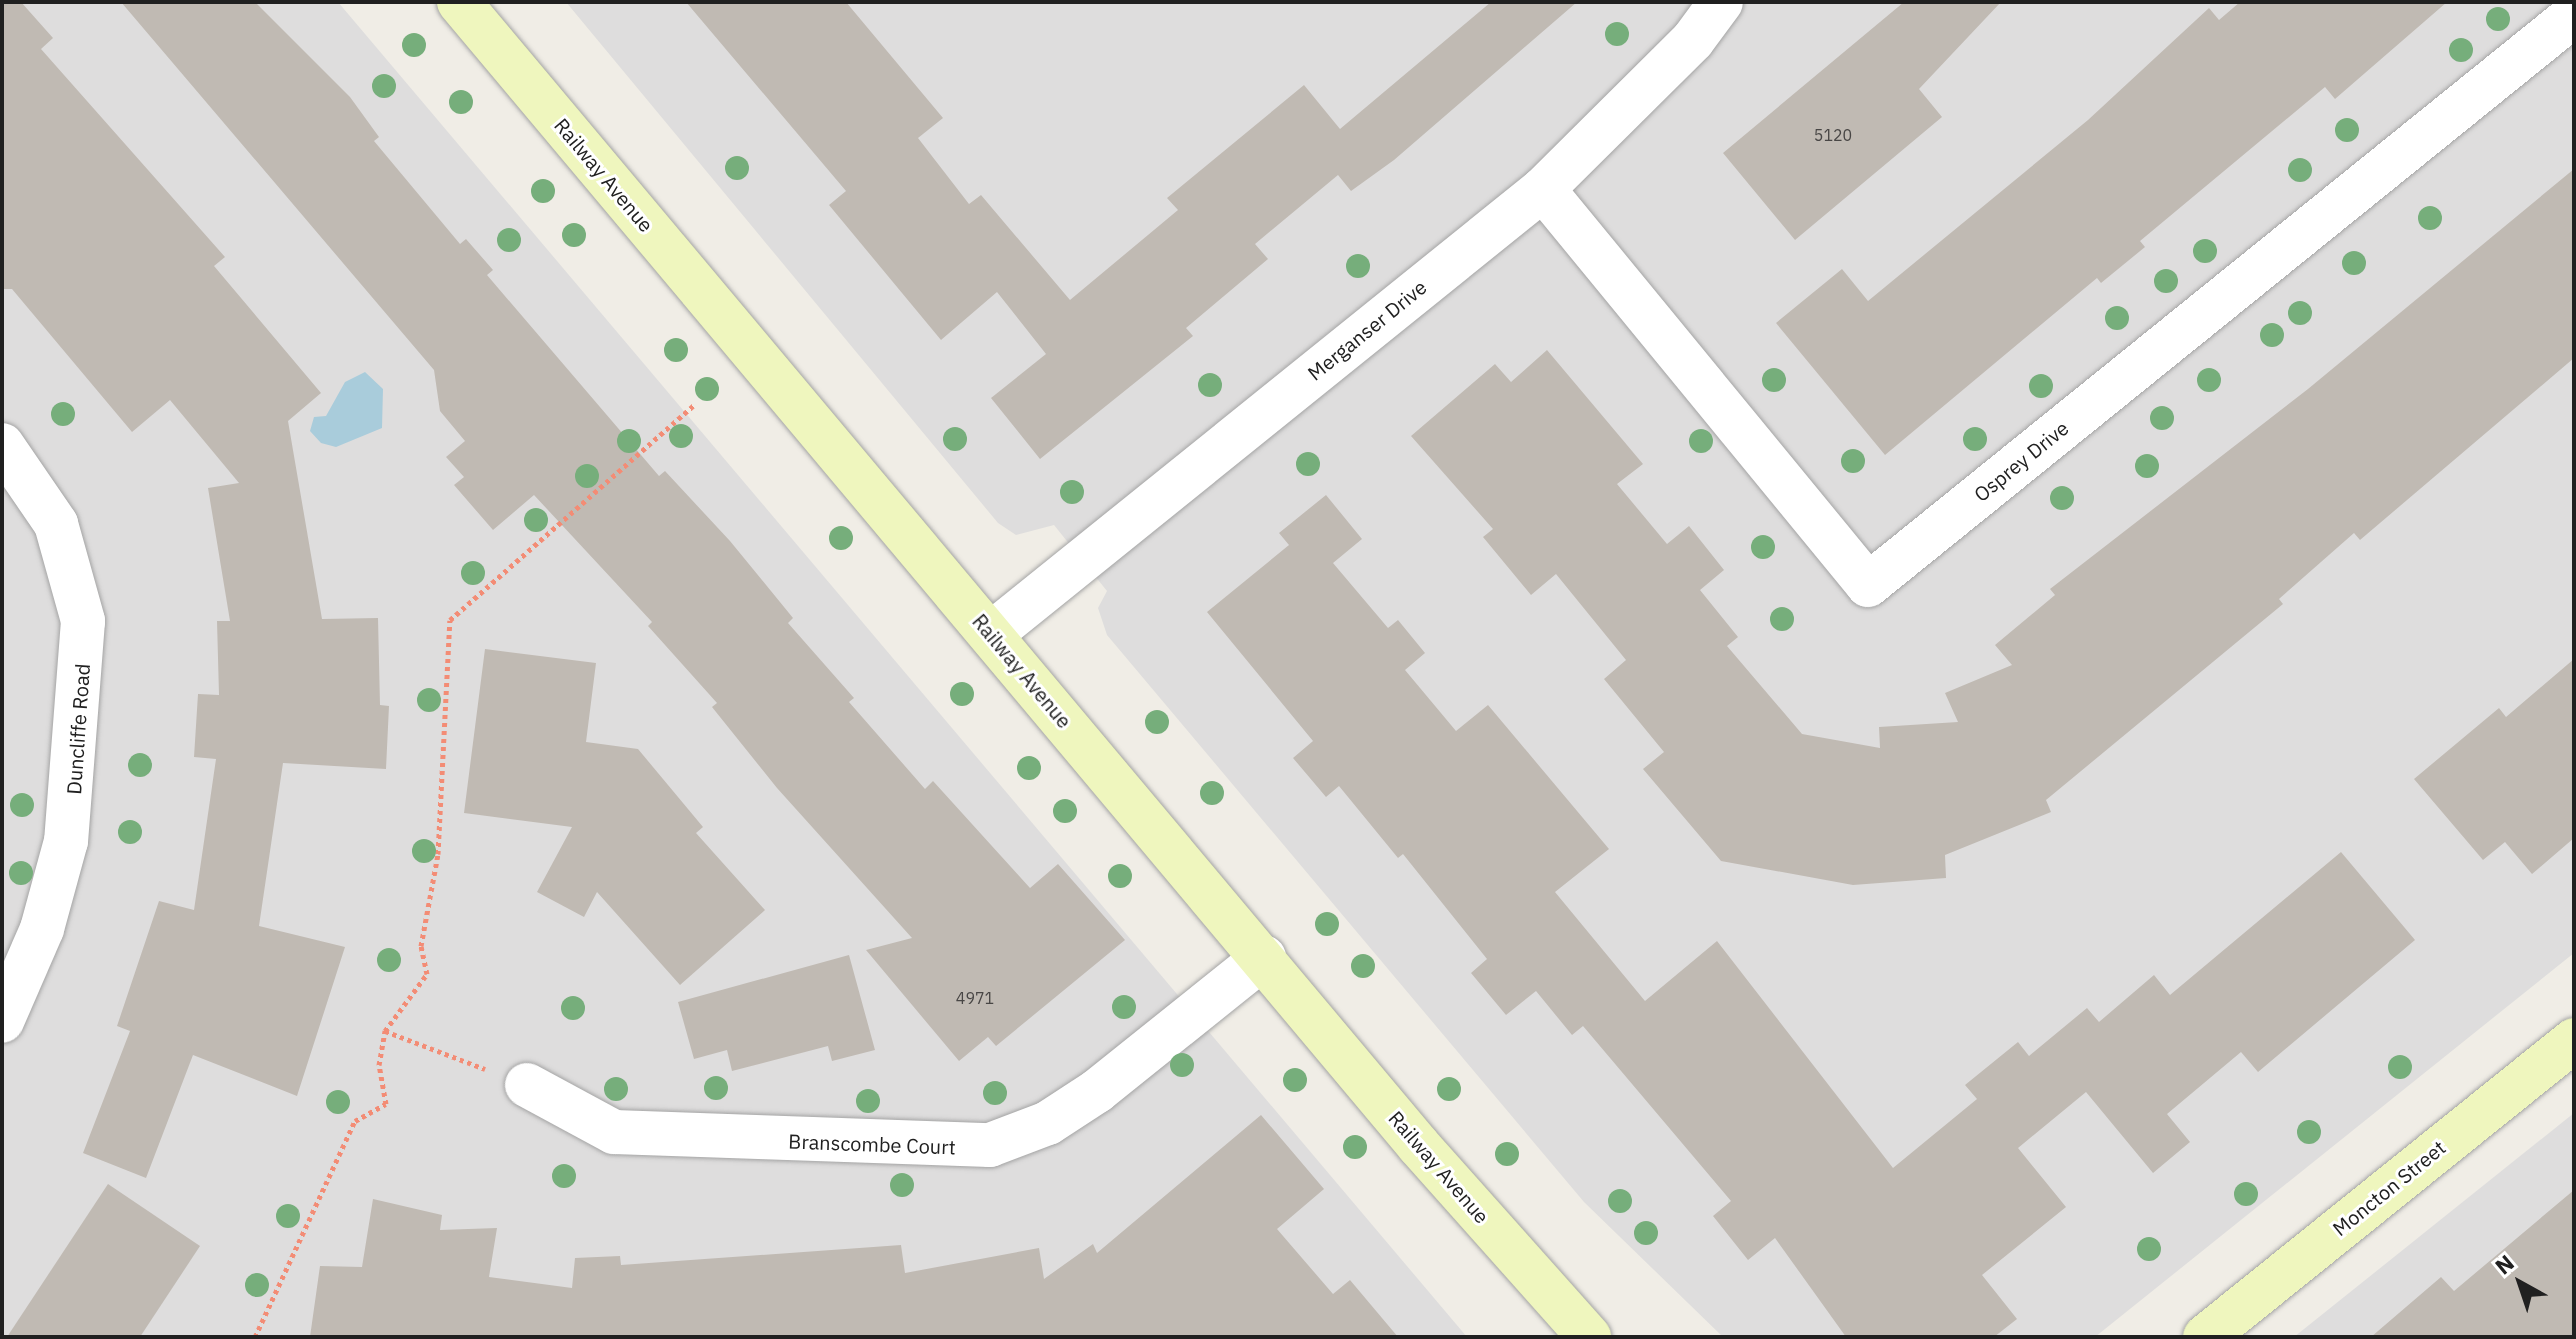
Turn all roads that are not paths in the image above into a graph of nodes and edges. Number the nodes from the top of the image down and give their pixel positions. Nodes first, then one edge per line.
1 (459, 2) edge
2 (1721, 2) edge
3 (2574, 15) edge
4 (1543, 189) junction
5 (2, 445) edge
6 (991, 634) junction
7 (1264, 957) junction
8 (2, 1021) edge
9 (2574, 1040) edge
10 (527, 1085) road end
11 (1589, 1337) edge
12 (2205, 1337) edge

1 - 6 street, Railway Avenue
2 - 4 street, Merganser Drive
3 - 4 street, Osprey Drive
4 - 6 street, Merganser Drive
5 - 8 street, Duncliffe Road
6 - 7 street, Railway Avenue
7 - 10 street, Branscombe Court
7 - 11 street, Railway Avenue
9 - 12 street, Moncton Street

